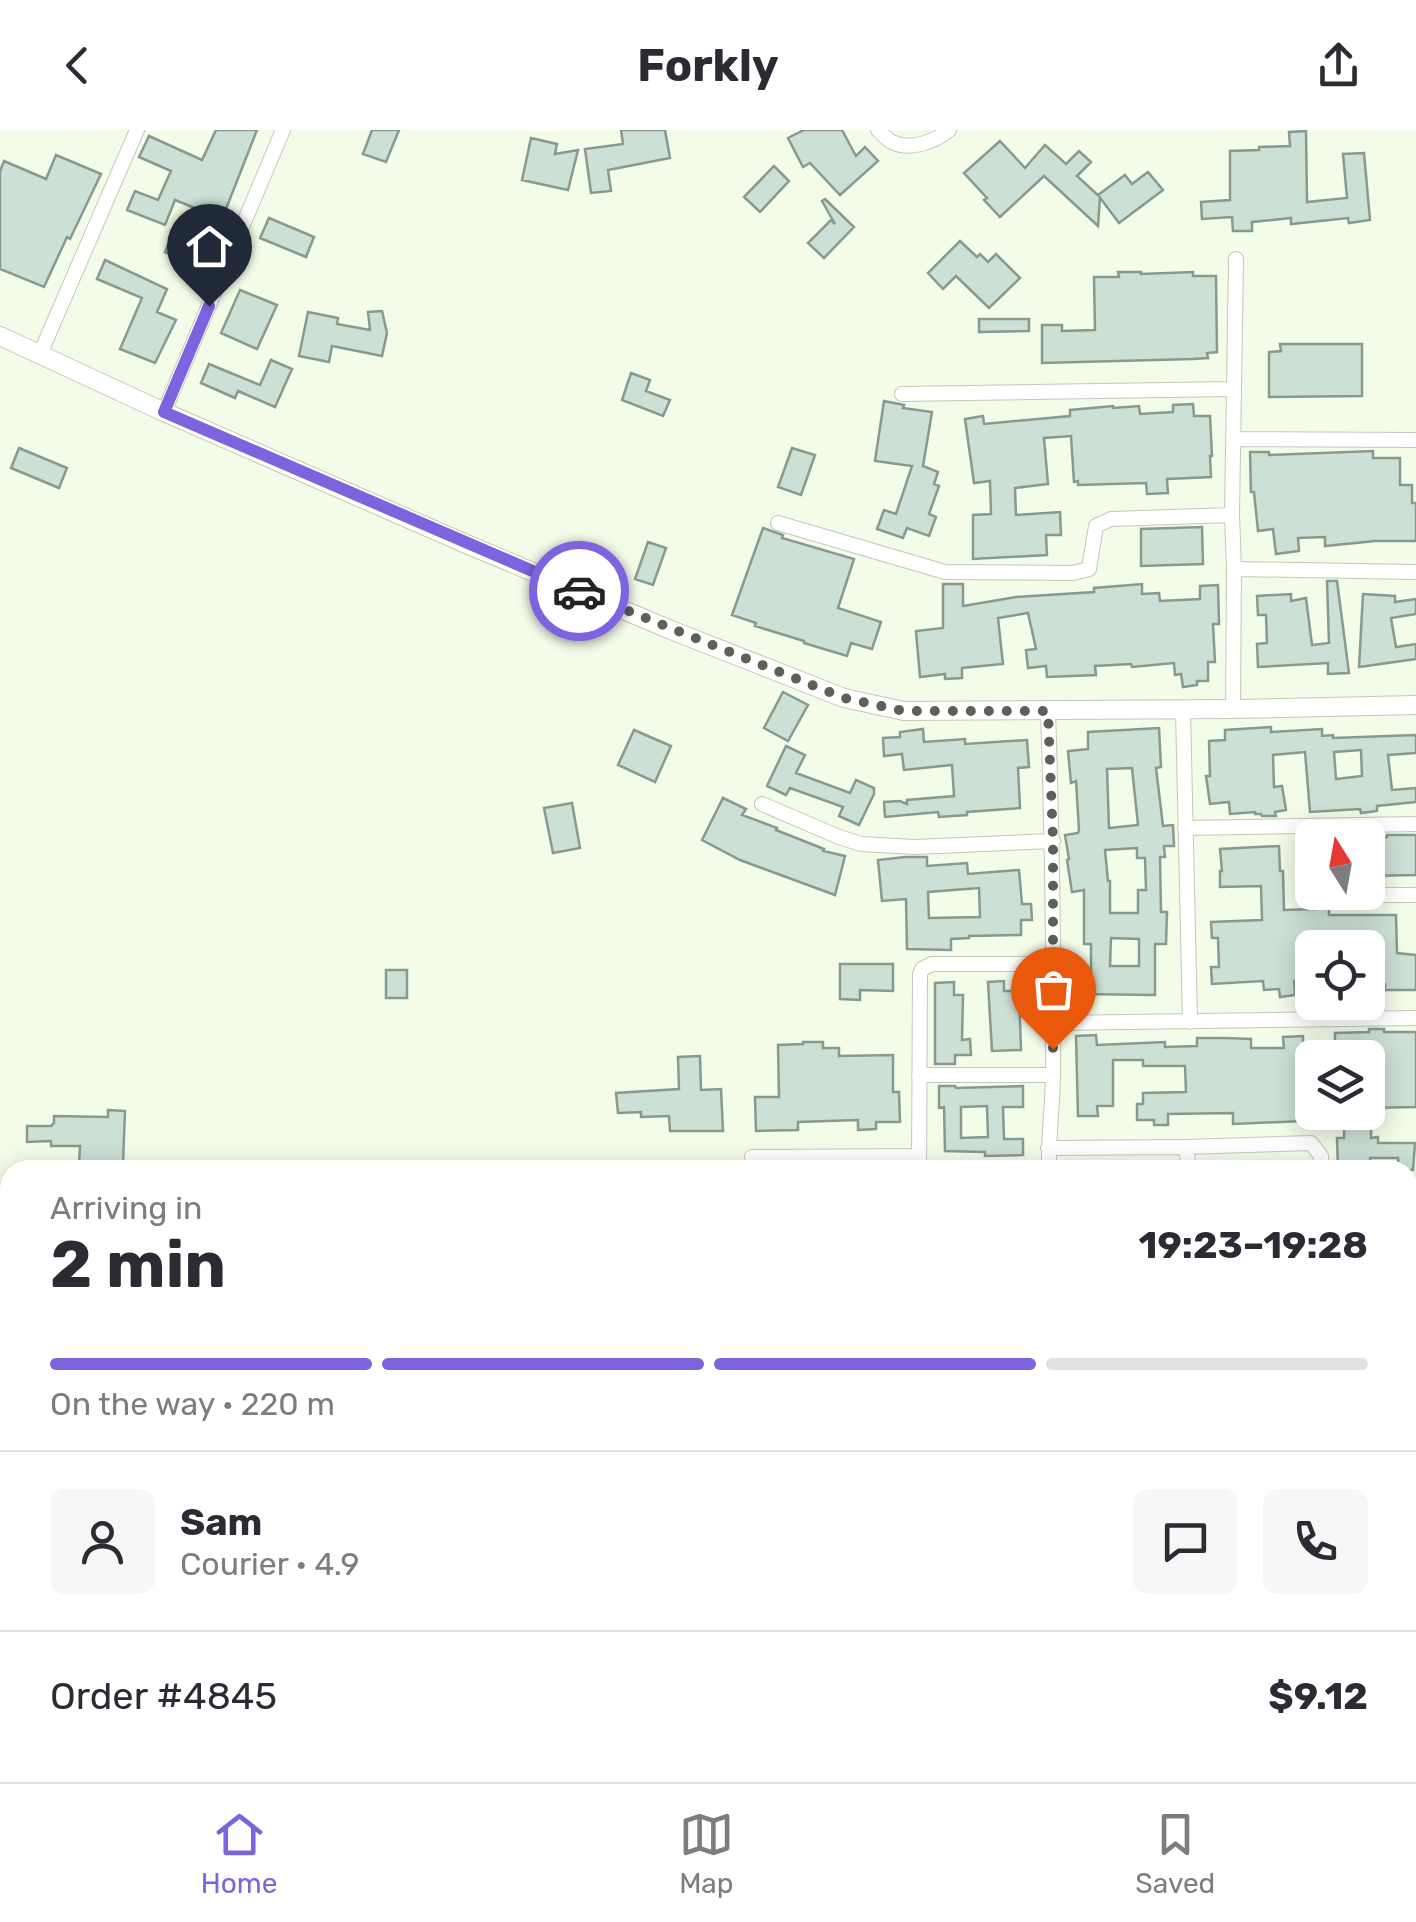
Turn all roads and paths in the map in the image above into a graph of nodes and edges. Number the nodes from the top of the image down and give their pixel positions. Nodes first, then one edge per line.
1 (136, 130) edge
2 (284, 130) edge
3 (878, 130) edge
4 (949, 130) edge
5 (1236, 259) dead end
6 (0, 336) edge
7 (40, 354) junction
8 (1233, 390) junction
9 (902, 394) dead end
10 (164, 412) junction
11 (1234, 439) junction
12 (1416, 440) edge
13 (1232, 515) junction
14 (778, 523) dead end
15 (1234, 569) junction
16 (1416, 572) edge
17 (1416, 705) edge
18 (1182, 709) junction
19 (1234, 710) junction
20 (1048, 711) junction
21 (762, 804) dead end
22 (1416, 824) edge
23 (1385, 825) edge
24 (1295, 826) edge
25 (1185, 828) junction
26 (1053, 841) junction
27 (1385, 895) edge
28 (1416, 895) edge
29 (1052, 964) junction
30 (1416, 1018) edge
31 (1190, 1022) junction
32 (1053, 1023) junction
33 (918, 1075) junction
34 (1054, 1075) junction
35 (1186, 1147) junction
36 (1048, 1148) junction
37 (752, 1157) dead end
38 (836, 1160) edge
39 (919, 1160) edge
40 (1049, 1160) edge
41 (1187, 1160) edge
42 (1321, 1160) edge

1 - 7 street
2 - 10 street
3 - 4 street
5 - 8 street
6 - 7 street
7 - 10 street
8 - 9 street
8 - 11 street
10 - 20 street
11 - 12 street
11 - 13 street
13 - 14 street
13 - 15 street
15 - 16 street
15 - 19 street
17 - 19 street
18 - 19 street
18 - 20 street
18 - 25 street
20 - 26 street
21 - 26 street
22 - 23 street
24 - 25 street
25 - 31 street
26 - 29 street
27 - 28 street
29 - 32 street
29 - 33 street
30 - 31 street
31 - 32 street
32 - 34 street
33 - 34 street
33 - 39 street
34 - 36 street
35 - 36 street
35 - 41 street
35 - 42 street
36 - 40 street
37 - 38 street

